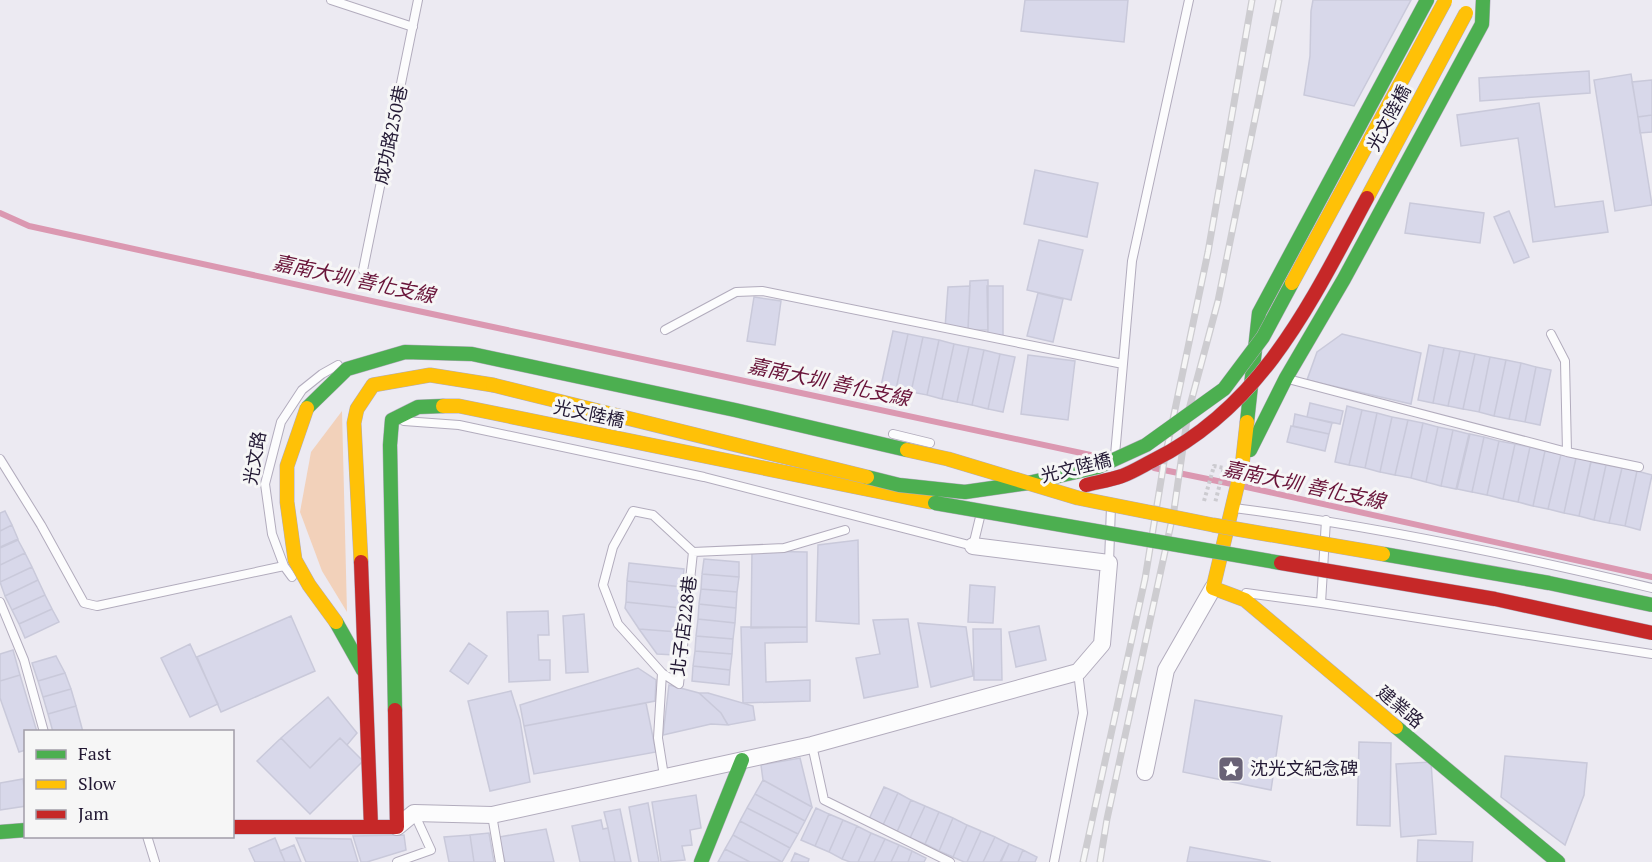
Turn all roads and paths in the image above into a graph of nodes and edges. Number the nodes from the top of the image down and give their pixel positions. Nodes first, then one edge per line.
1 (331, 0) edge
2 (418, 0) edge
3 (1189, 0) edge
4 (1427, 0) edge
5 (1483, 0) edge
6 (1446, 1) edge
7 (1468, 6) edge
8 (413, 27) junction
9 (363, 270) dead end
10 (665, 330) dead end
11 (1551, 334) dead end
12 (459, 343) dead end
13 (448, 344) dead end
14 (380, 349) dead end
15 (362, 355) dead end
16 (344, 362) junction
17 (1123, 364) junction
18 (387, 368) dead end
19 (398, 370) dead end
20 (430, 375) junction
21 (1253, 375) junction
22 (1286, 378) junction
23 (773, 409) dead end
24 (392, 420) junction
25 (878, 431) dead end
26 (936, 444) dead end
27 (1567, 452) junction
28 (0, 459) edge
29 (987, 462) dead end
30 (1242, 466) junction
31 (1639, 467) dead end
32 (1028, 499) dead end
33 (930, 502) junction
34 (1007, 502) dead end
35 (1232, 507) junction
36 (1326, 520) junction
37 (845, 530) dead end
38 (973, 546) junction
39 (693, 552) junction
40 (1109, 563) junction
41 (284, 566) junction
42 (1213, 588) junction
43 (1652, 588) edge
44 (0, 602) edge
45 (1321, 603) junction
46 (312, 605) dead end
47 (1652, 605) edge
48 (1652, 633) edge
49 (1652, 654) edge
50 (1078, 672) junction
51 (662, 673) junction
52 (366, 675) junction
53 (43, 730) edge
54 (812, 745) junction
55 (742, 760) junction
56 (1145, 772) dead end
57 (664, 776) junction
58 (414, 813) junction
59 (492, 815) junction
60 (234, 827) edge
61 (397, 827) junction
62 (371, 828) junction
63 (24, 831) edge
64 (0, 832) edge
65 (147, 838) edge
66 (155, 862) edge
67 (397, 862) edge
68 (500, 862) edge
69 (701, 862) edge
70 (950, 862) edge
71 (1053, 862) edge
72 (1558, 862) edge

1 - 8 lane
2 - 8 lane, 成功路250巷
3 - 17 lane
4 - 21 street
5 - 22 street
6 - 20 street, 光文陸橋, bridge
7 - 32 street, 光文陸橋, bridge
8 - 9 lane, 成功路250巷
10 - 17 lane
11 - 27 lane
12 - 23 lane
13 - 14 lane
15 - 16 lane, 光文路
16 - 18 lane
16 - 41 lane, 光文路
17 - 40 lane, bridge
19 - 20 lane
20 - 52 street, 光文陸橋
21 - 22 street
21 - 30 street
22 - 27 lane
22 - 30 street
24 - 33 street, 光文陸橋
24 - 38 lane
24 - 61 street
25 - 26 lane
27 - 31 lane
28 - 41 lane
29 - 38 lane
30 - 35 street
33 - 34 street, 光文陸橋, bridge
33 - 48 street, bridge
35 - 36 lane
35 - 42 street
36 - 43 lane
36 - 45 lane
37 - 39 lane, 北子店228巷
38 - 40 street
39 - 51 lane, 北子店228巷
39 - 51 lane, 北子店228巷
40 - 50 street
41 - 46 lane, 光文路
42 - 45 lane
42 - 56 street
42 - 72 street, 建業路
44 - 53 lane
45 - 49 lane
47 - 52 street, bridge
50 - 54 street
50 - 71 lane
51 - 57 lane, 北子店228巷
52 - 62 street
54 - 55 street
54 - 70 lane
55 - 57 street
55 - 69 street
57 - 59 street
58 - 59 street
58 - 61 street
58 - 67 lane
59 - 68 lane
60 - 62 street
61 - 62 street
63 - 64 street
65 - 66 lane

